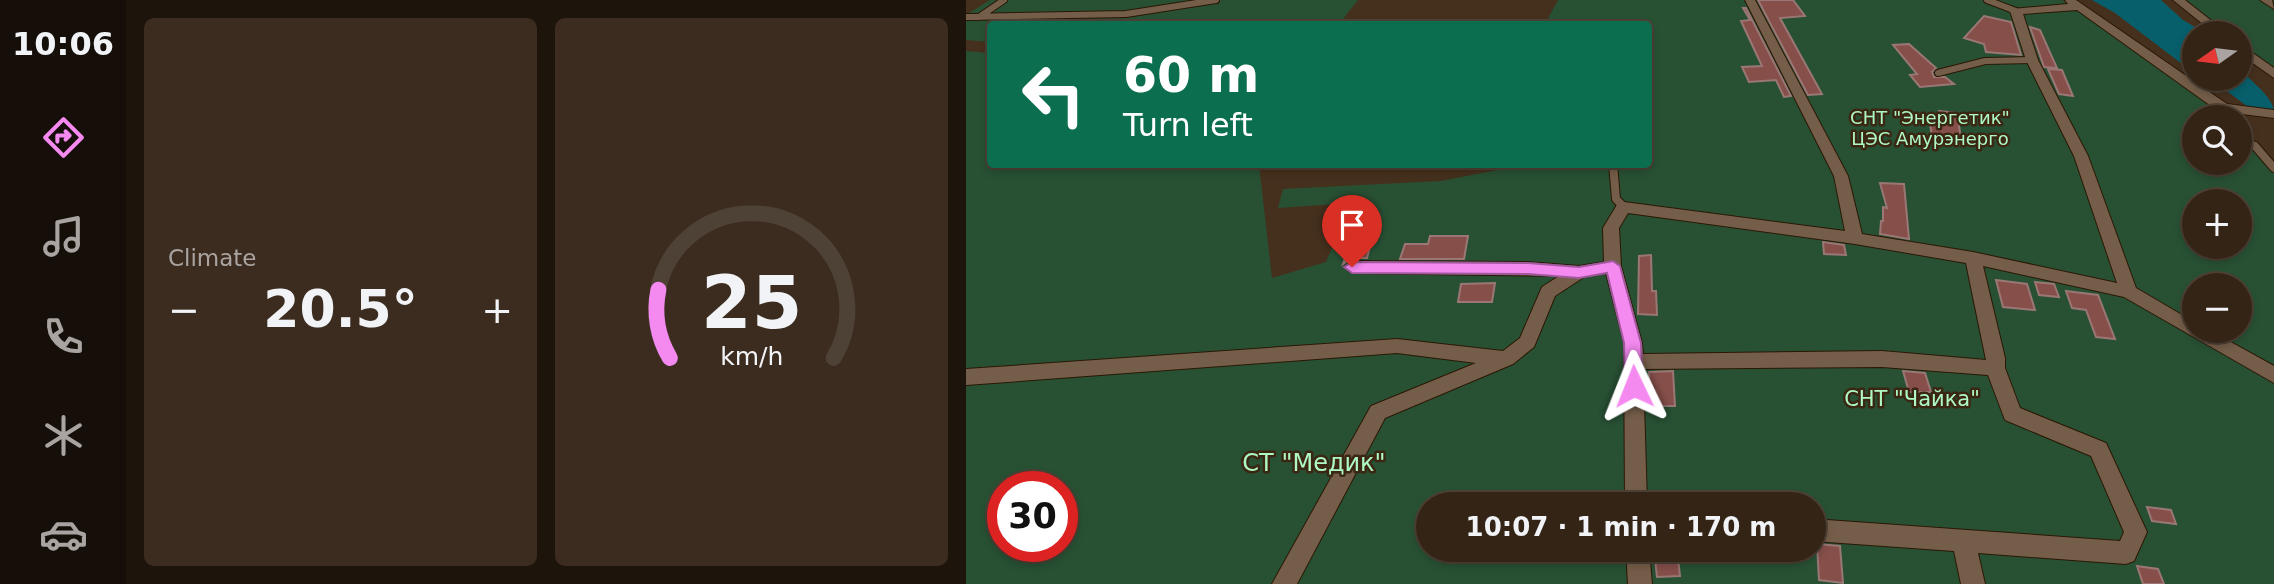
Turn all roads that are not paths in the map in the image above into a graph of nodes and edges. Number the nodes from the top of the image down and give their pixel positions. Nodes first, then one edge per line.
1 (1004, 0) edge
2 (1164, 0) edge
3 (1216, 0) edge
4 (1750, 0) edge
5 (1987, 0) edge
6 (2178, 0) edge
7 (2265, 0) edge
8 (2073, 4) edge
9 (2274, 6) edge
10 (1154, 8) junction
11 (2016, 11) junction
12 (966, 17) edge
13 (979, 17) junction
14 (2205, 21) edge
15 (2252, 57) edge
16 (2032, 60) junction
17 (1938, 73) dead end
18 (2274, 74) edge
19 (2216, 105) edge
20 (2252, 114) edge
21 (2274, 114) edge
22 (2252, 142) edge
23 (2274, 167) edge
24 (1613, 168) edge
25 (1624, 207) junction
26 (1855, 237) junction
27 (1973, 258) junction
28 (1613, 266) junction
29 (1352, 267) dead end
30 (1579, 272) junction
31 (2129, 292) junction
32 (2182, 323) edge
33 (2218, 343) edge
34 (1506, 359) junction
35 (1633, 362) junction
36 (1995, 368) junction
37 (2274, 375) edge
38 (966, 377) edge
39 (1636, 492) edge
40 (1826, 531) edge
41 (1964, 542) junction
42 (1639, 562) edge
43 (1284, 584) edge
44 (1640, 584) edge
45 (1973, 584) edge

1 - 13 lane
2 - 10 lane
3 - 10 lane
4 - 26 street
5 - 11 lane
6 - 14 street
7 - 9 street
8 - 11 street
8 - 19 street
10 - 13 lane
11 - 16 street
12 - 13 lane
15 - 18 street
16 - 17 lane
16 - 31 street
20 - 21 street
22 - 23 lane
24 - 25 lane
25 - 26 street
25 - 28 street
26 - 27 street
27 - 31 street
27 - 36 street
28 - 30 street
28 - 35 street
29 - 30 street
30 - 34 street
31 - 32 street
33 - 37 street
34 - 38 street
34 - 43 street
35 - 36 street
35 - 39 street
36 - 41 street
40 - 41 street
41 - 45 street
42 - 44 street

